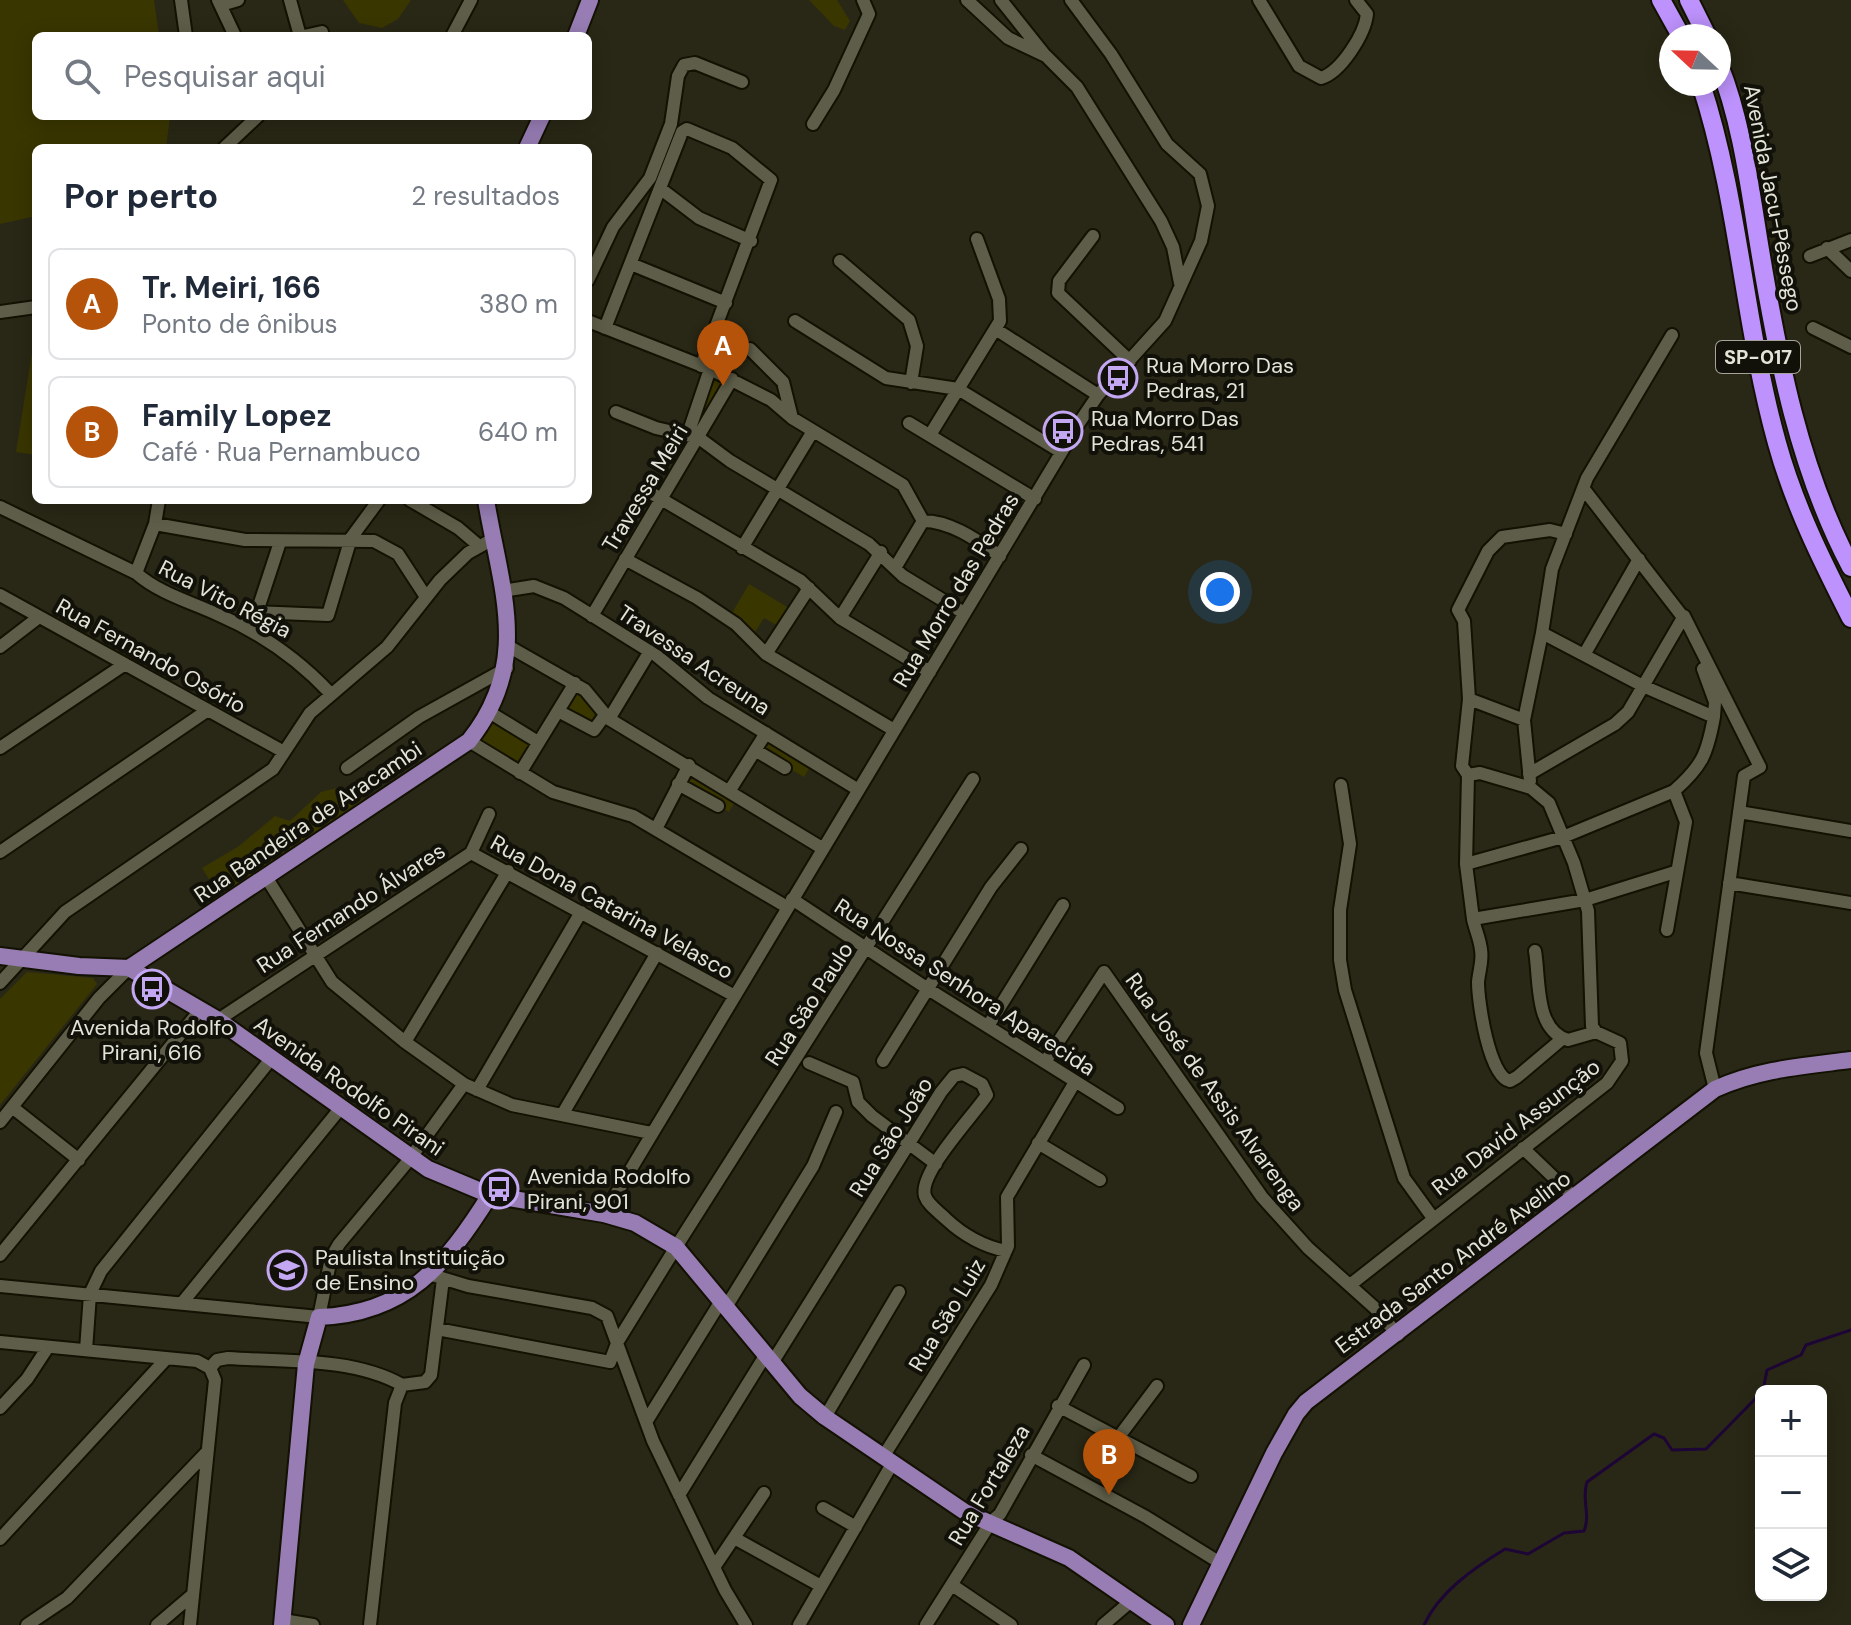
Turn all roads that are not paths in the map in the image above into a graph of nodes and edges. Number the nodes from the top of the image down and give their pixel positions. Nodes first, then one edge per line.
1 (181, 0) edge
2 (238, 0) edge
3 (290, 0) edge
4 (471, 0) edge
5 (590, 0) edge
6 (863, 0) edge
7 (967, 0) edge
8 (1001, 0) edge
9 (1071, 0) edge
10 (1259, 0) edge
11 (1356, 0) edge
12 (1661, 0) edge
13 (1689, 0) edge
14 (220, 3) edge
15 (1674, 24) edge
16 (1701, 24) edge
17 (185, 32) edge
18 (233, 32) edge
19 (301, 32) edge
20 (454, 32) edge
21 (578, 32) edge
22 (1046, 56) junction
23 (742, 82) dead end
24 (1704, 96) edge
25 (1727, 96) edge
26 (254, 120) edge
27 (540, 120) edge
28 (813, 124) dead end
29 (228, 144) edge
30 (529, 144) edge
31 (650, 178) junction
32 (662, 186) junction
33 (1093, 236) dead end
34 (977, 239) dead end
35 (1851, 240) edge
36 (751, 241) junction
37 (1827, 248) junction
38 (1810, 256) dead end
39 (840, 261) dead end
40 (631, 264) junction
41 (1851, 271) edge
42 (592, 272) edge
43 (1180, 286) junction
44 (726, 303) junction
45 (32, 307) edge
46 (0, 312) edge
47 (795, 321) dead end
48 (592, 323) edge
49 (605, 328) junction
50 (1813, 328) dead end
51 (997, 330) junction
52 (1672, 335) dead end
53 (1851, 347) edge
54 (750, 349) dead end
55 (1130, 361) junction
56 (706, 368) junction
57 (732, 379) junction
58 (911, 383) junction
59 (958, 389) junction
60 (1098, 395) junction
61 (616, 412) dead end
62 (792, 418) junction
63 (909, 423) dead end
64 (813, 431) junction
65 (930, 435) junction
66 (694, 436) junction
67 (1061, 452) junction
68 (1583, 488) junction
69 (644, 489) dead end
70 (778, 489) junction
71 (1035, 499) junction
72 (661, 500) junction
73 (158, 504) edge
74 (376, 504) edge
75 (417, 504) edge
76 (486, 504) edge
77 (0, 507) edge
78 (923, 521) junction
79 (155, 524) junction
80 (1566, 534) junction
81 (351, 538) junction
82 (280, 542) junction
83 (485, 542) junction
84 (742, 548) junction
85 (881, 552) junction
86 (1000, 556) junction
87 (625, 559) junction
88 (1639, 559) junction
89 (1851, 567) edge
90 (895, 568) junction
91 (136, 573) junction
92 (809, 588) junction
93 (503, 591) junction
94 (0, 595) edge
95 (426, 597) junction
96 (257, 612) junction
97 (964, 613) junction
98 (592, 616) junction
99 (1684, 616) junction
100 (39, 617) junction
101 (840, 618) junction
102 (1851, 618) edge
103 (245, 627) junction
104 (1542, 633) junction
105 (508, 646) junction
106 (0, 647) edge
107 (650, 651) junction
108 (766, 654) junction
109 (1584, 655) junction
110 (125, 664) junction
111 (507, 668) junction
112 (930, 672) junction
113 (575, 683) junction
114 (1643, 686) junction
115 (330, 693) junction
116 (1469, 699) junction
117 (208, 710) junction
118 (558, 711) junction
119 (489, 712) junction
120 (607, 717) junction
121 (1714, 717) junction
122 (1524, 720) junction
123 (894, 730) junction
124 (766, 733) junction
125 (469, 741) junction
126 (538, 742) junction
127 (0, 748) edge
128 (755, 750) junction
129 (284, 752) junction
130 (689, 765) junction
131 (347, 768) dead end
132 (785, 768) dead end
133 (520, 773) junction
134 (1529, 774) junction
135 (1468, 775) junction
136 (973, 779) dead end
137 (678, 784) junction
138 (1341, 785) dead end
139 (1531, 788) junction
140 (857, 789) junction
141 (730, 790) junction
142 (1674, 791) junction
143 (718, 806) dead end
144 (1739, 812) junction
145 (489, 814) dead end
146 (656, 829) junction
147 (1851, 831) edge
148 (1563, 837) junction
149 (822, 848) junction
150 (1021, 849) dead end
151 (0, 852) edge
152 (471, 853) junction
153 (1466, 864) junction
154 (508, 871) junction
155 (1675, 872) junction
156 (266, 877) junction
157 (1729, 883) junction
158 (1585, 900) junction
159 (790, 903) junction
160 (1851, 903) edge
161 (1063, 905) dead end
162 (581, 912) junction
163 (1473, 919) junction
164 (1667, 930) dead end
165 (868, 949) junction
166 (1535, 951) dead end
167 (657, 953) junction
168 (0, 956) edge
169 (314, 956) junction
170 (21, 959) junction
171 (129, 968) junction
172 (0, 983) edge
173 (928, 989) junction
174 (733, 995) junction
175 (201, 1009) junction
176 (218, 1020) junction
177 (988, 1026) junction
178 (1596, 1032) junction
179 (1562, 1039) junction
180 (405, 1042) junction
181 (271, 1059) junction
182 (1851, 1060) edge
183 (883, 1061) dead end
184 (1045, 1062) junction
185 (809, 1063) dead end
186 (1075, 1082) junction
187 (470, 1087) junction
188 (1715, 1089) junction
189 (12, 1107) junction
190 (1118, 1108) dead end
191 (339, 1110) junction
192 (836, 1112) dead end
193 (562, 1115) junction
194 (0, 1122) edge
195 (651, 1133) junction
196 (1038, 1143) junction
197 (908, 1144) junction
198 (1523, 1148) junction
199 (79, 1160) junction
200 (409, 1160) junction
201 (936, 1164) junction
202 (1100, 1180) dead end
203 (490, 1195) junction
204 (1575, 1198) junction
205 (604, 1214) junction
206 (1433, 1218) junction
207 (676, 1247) junction
208 (1006, 1251) junction
209 (0, 1255) edge
210 (437, 1277) junction
211 (1350, 1285) junction
212 (0, 1286) edge
213 (899, 1292) dead end
214 (90, 1294) junction
215 (182, 1303) junction
216 (724, 1304) junction
217 (319, 1317) junction
218 (437, 1329) junction
219 (1398, 1335) junction
220 (618, 1341) junction
221 (0, 1342) edge
222 (48, 1347) junction
223 (86, 1350) junction
224 (166, 1359) junction
225 (768, 1360) junction
226 (306, 1364) junction
227 (1084, 1365) dead end
228 (210, 1368) junction
229 (402, 1385) junction
230 (1157, 1386) dead end
231 (1058, 1406) junction
232 (0, 1408) edge
233 (825, 1417) junction
234 (646, 1422) junction
235 (1118, 1438) junction
236 (207, 1452) junction
237 (1031, 1455) junction
238 (888, 1460) junction
239 (1191, 1476) dead end
240 (764, 1493) dead end
241 (679, 1495) junction
242 (823, 1508) dead end
243 (991, 1522) junction
244 (856, 1527) junction
245 (0, 1539) edge
246 (736, 1539) junction
247 (1222, 1564) junction
248 (715, 1566) junction
249 (952, 1585) junction
250 (821, 1586) junction
251 (191, 1596) junction
252 (1130, 1602) junction
253 (282, 1623) edge
254 (27, 1625) edge
255 (157, 1625) edge
256 (190, 1625) edge
257 (313, 1625) edge
258 (370, 1625) edge
259 (746, 1625) edge
260 (799, 1625) edge
261 (926, 1625) edge
262 (1009, 1625) edge
263 (1103, 1625) edge
264 (1166, 1625) edge
265 (1191, 1625) edge

1 - 17 street
2 - 14 street
3 - 19 street
4 - 20 street
5 - 21 main road
6 - 28 street
7 - 22 street
8 - 22 street
9 - 43 street, Rua Morro das Pedras
10 - 11 street
12 - 15 highway
13 - 16 highway
14 - 18 street
22 - 43 street
23 - 31 street
24 - 102 highway, Avenida Jacu-Pêssego / SP-017
25 - 89 highway, Avenida Jacu-Pêssego / SP-017
26 - 29 street
27 - 30 main road
31 - 32 street
31 - 42 street
32 - 36 street
32 - 36 street
32 - 40 street
33 - 55 street
34 - 51 street
35 - 37 street
36 - 44 street
37 - 38 street
37 - 41 street
39 - 58 street
40 - 44 street
40 - 49 street
43 - 55 street, Rua Morro das Pedras
44 - 56 street
45 - 46 street
47 - 58 street
48 - 49 street
49 - 56 street
50 - 53 street
51 - 59 street
51 - 60 street
52 - 68 street
54 - 62 street
55 - 60 street, Rua Morro das Pedras
56 - 57 street
56 - 66 street
57 - 62 street
57 - 66 street, Travessa Meiri
58 - 59 street
59 - 65 street
59 - 67 street
60 - 67 street, Rua Morro das Pedras
61 - 66 street
62 - 64 street
63 - 65 street
64 - 70 street
64 - 78 street
65 - 71 street
66 - 70 street
66 - 72 street, Travessa Meiri
67 - 71 street, Rua Morro das Pedras
68 - 80 street
68 - 88 street
69 - 72 street
70 - 84 street
70 - 85 street
71 - 86 street, Rua Morro das Pedras
72 - 84 street
72 - 87 street, Travessa Meiri
73 - 79 street
74 - 81 street
75 - 83 street
76 - 83 main road, Rua Bandeira de Aracambi
77 - 91 street, Rua Vito Régia
78 - 86 street
78 - 90 street
79 - 82 street
79 - 91 street
80 - 104 street
80 - 116 street
81 - 82 street
81 - 95 street
81 - 96 street
82 - 96 street
83 - 93 main road, Rua Bandeira de Aracambi
83 - 95 street
84 - 92 street
85 - 90 street
85 - 101 street
86 - 97 street, Rua Morro das Pedras
87 - 98 street, Travessa Meiri
87 - 108 street
88 - 99 street
88 - 109 street
90 - 97 street
91 - 103 street, Rua Vito Régia
92 - 101 street
92 - 108 street
93 - 98 street, Travessa Acreuna
93 - 105 main road, Rua Bandeira de Aracambi
94 - 100 street, Rua Fernando Osório
95 - 115 street
96 - 103 street
97 - 112 street, Rua Morro das Pedras
98 - 107 street, Travessa Acreuna
99 - 114 street
99 - 121 street
99 - 144 street
100 - 106 street
100 - 110 street, Rua Fernando Osório
101 - 112 street
103 - 115 street, Rua Vito Régia
104 - 109 street
104 - 122 street
105 - 111 main road, Rua Bandeira de Aracambi
105 - 113 street
107 - 120 street
107 - 124 street, Travessa Acreuna
108 - 123 street
109 - 114 street
110 - 117 street, Rua Fernando Osório
110 - 127 street
111 - 119 main road, Rua Bandeira de Aracambi
111 - 131 street
112 - 123 street, Rua Morro das Pedras
113 - 118 street
113 - 120 street
114 - 121 street
114 - 134 street
115 - 129 street
116 - 122 street
116 - 135 street
117 - 129 street, Rua Fernando Osório
117 - 151 street
118 - 120 street
118 - 126 street
119 - 125 main road, Rua Bandeira de Aracambi
119 - 126 street
120 - 130 street
121 - 142 street
122 - 134 street
123 - 140 street, Rua Morro das Pedras
124 - 128 street
124 - 140 street, Travessa Acreuna
125 - 133 street, Rua Nossa Senhora Aparecida
125 - 156 main road, Rua Bandeira de Aracambi
126 - 133 street
128 - 132 street
128 - 141 street
129 - 170 street
130 - 137 street
130 - 141 street
133 - 146 street, Rua Nossa Senhora Aparecida
134 - 139 street
135 - 139 street
135 - 153 street
136 - 165 street, Rua São Paulo
137 - 143 street
137 - 146 street
138 - 206 street
139 - 148 street, Rua David Assunção
140 - 149 street, Rua Morro das Pedras
141 - 149 street
142 - 148 street
142 - 155 street
144 - 147 street
144 - 157 street
145 - 152 street, Rua Fernando Álvares
146 - 159 street, Rua Nossa Senhora Aparecida
148 - 153 street
148 - 158 street, Rua David Assunção
149 - 159 street, Rua Morro das Pedras
150 - 173 street
152 - 154 street, Rua Dona Catarina Velasco
152 - 169 street, Rua Fernando Álvares
153 - 163 street
154 - 162 street, Rua Dona Catarina Velasco
154 - 180 street
155 - 158 street
155 - 164 street
156 - 169 street
156 - 171 main road, Rua Bandeira de Aracambi
157 - 160 street
157 - 188 street
158 - 163 street
158 - 178 street, Rua David Assunção
159 - 165 street, Rua Nossa Senhora Aparecida
159 - 174 street, Rua Morro das Pedras
161 - 177 street
162 - 167 street, Rua Dona Catarina Velasco
162 - 187 street
163 - 179 street
165 - 173 street, Rua Nossa Senhora Aparecida
165 - 207 street, Rua São Paulo
166 - 179 street
167 - 174 street, Rua Dona Catarina Velasco
167 - 193 street
168 - 170 main road, Avenida Rodolfo Pirani
169 - 176 street, Rua Fernando Álvares
169 - 180 street
170 - 171 main road, Avenida Rodolfo Pirani
170 - 172 street
171 - 175 main road, Avenida Rodolfo Pirani
171 - 189 street, Rua Bandeira de Aracambi
173 - 177 street, Rua Nossa Senhora Aparecida
173 - 183 street
174 - 195 street, Rua Morro das Pedras
175 - 176 main road, Avenida Rodolfo Pirani
175 - 199 street
176 - 181 main road, Avenida Rodolfo Pirani
177 - 184 street, Rua Nossa Senhora Aparecida
178 - 179 street
178 - 198 street, Rua David Assunção
180 - 187 street
181 - 191 main road, Avenida Rodolfo Pirani
181 - 214 street
182 - 188 main road, Estrada Santo André Avelino
184 - 186 street, Rua Nossa Senhora Aparecida
184 - 211 street, Rua José de Assis Alvarenga
185 - 197 street
186 - 190 street, Rua Nossa Senhora Aparecida
186 - 196 street, Rua São Luiz
187 - 193 street
187 - 200 street
188 - 204 main road, Estrada Santo André Avelino
189 - 194 street, Rua Bandeira de Aracambi
189 - 199 street
191 - 200 main road, Avenida Rodolfo Pirani
191 - 215 street
192 - 216 street
193 - 195 street
195 - 205 street, Rua Morro das Pedras
196 - 202 street
196 - 208 street, Rua São Luiz
197 - 201 street
197 - 201 street, Rua São João
197 - 225 street, Rua São João
198 - 204 street
198 - 206 street, Rua David Assunção
199 - 209 street
200 - 203 main road, Avenida Rodolfo Pirani
200 - 217 street
201 - 208 street, Rua São João
203 - 205 main road, Avenida Rodolfo Pirani
203 - 210 main road
204 - 219 main road, Estrada Santo André Avelino
205 - 207 main road, Avenida Rodolfo Pirani
206 - 211 street, Rua David Assunção
207 - 216 main road, Avenida Rodolfo Pirani
207 - 220 street, Rua São Paulo
208 - 238 street, Rua São Luiz
210 - 217 main road
210 - 218 street
210 - 220 street
211 - 219 street, Rua José de Assis Alvarenga
212 - 214 street
213 - 233 street
214 - 215 street
214 - 223 street
215 - 217 street
216 - 225 main road, Avenida Rodolfo Pirani
216 - 234 street
217 - 226 main road
218 - 220 street, Rua São Paulo
218 - 229 street
219 - 247 main road, Estrada Santo André Avelino
220 - 234 street
221 - 222 street
222 - 223 street
222 - 232 street
223 - 224 street
224 - 228 street
224 - 245 street
225 - 233 main road, Avenida Rodolfo Pirani
225 - 241 street, Rua São João
226 - 228 street
226 - 229 street
226 - 253 main road
227 - 231 street, Rua Fortaleza
228 - 236 street
229 - 258 street
230 - 235 street
231 - 235 street
231 - 237 street, Rua Fortaleza
233 - 238 main road, Avenida Rodolfo Pirani
234 - 241 street
235 - 239 street
236 - 251 street
236 - 254 street
237 - 243 street, Rua Fortaleza
237 - 247 street
238 - 243 main road, Avenida Rodolfo Pirani
238 - 244 street, Rua São Luiz
240 - 246 street
241 - 248 street
242 - 244 street
243 - 249 street, Rua Fortaleza
243 - 252 main road, Avenida Rodolfo Pirani
244 - 250 street, Rua São Luiz
246 - 248 street
246 - 250 street
247 - 265 main road, Estrada Santo André Avelino
248 - 259 street
249 - 261 street, Rua Fortaleza
249 - 262 street
250 - 260 street, Rua São Luiz
251 - 255 street
251 - 256 street
252 - 263 street
252 - 264 main road, Avenida Rodolfo Pirani
253 - 257 street

